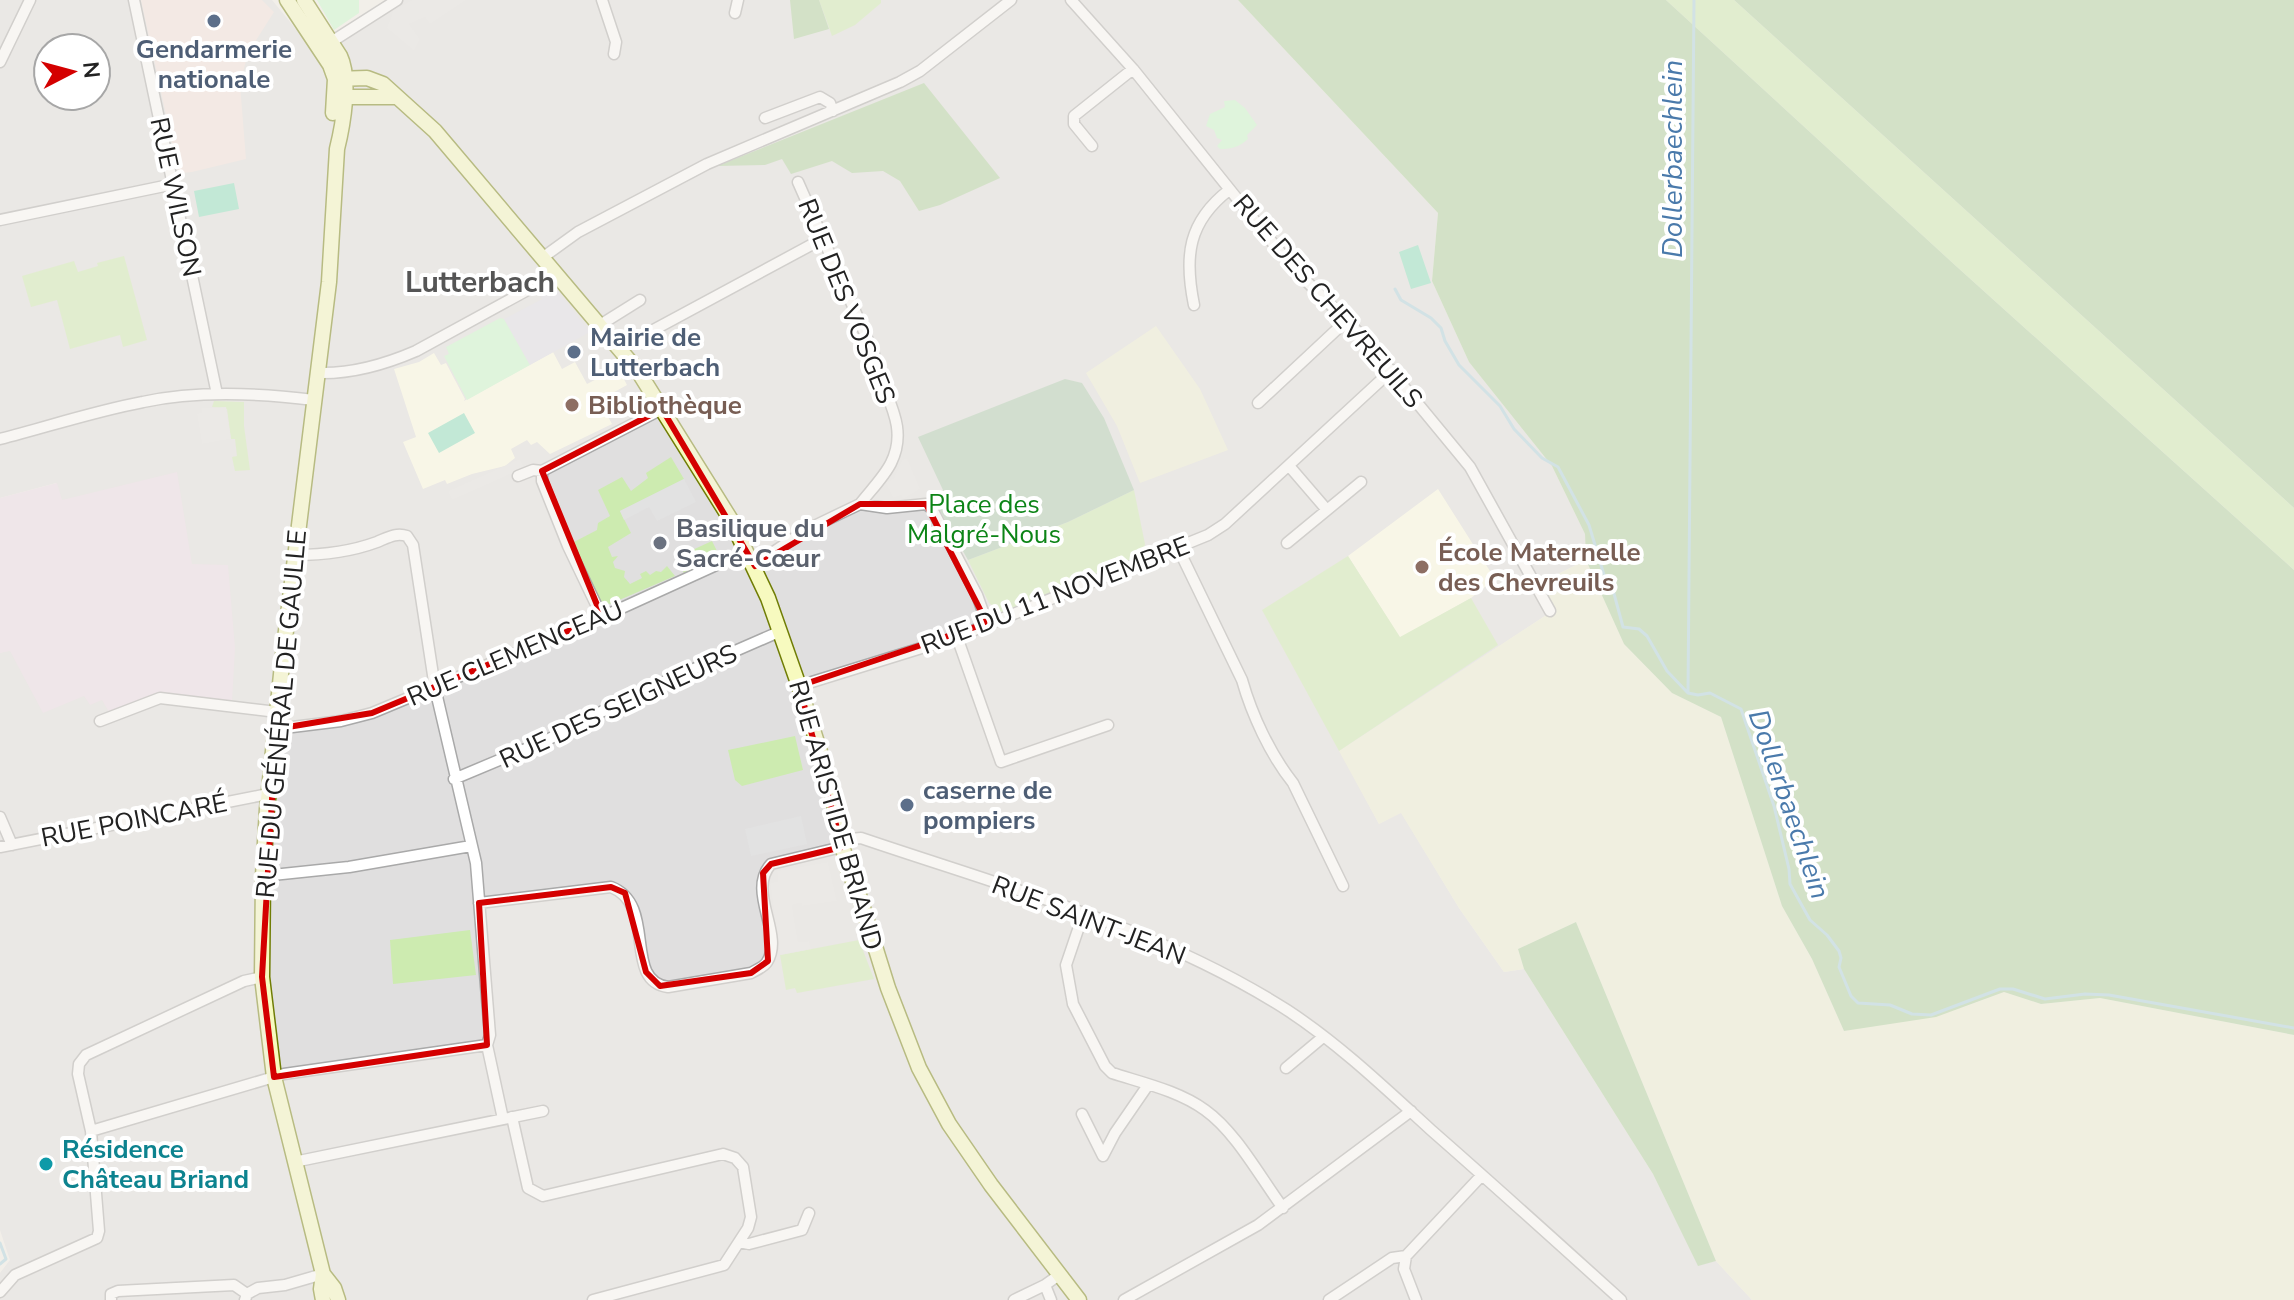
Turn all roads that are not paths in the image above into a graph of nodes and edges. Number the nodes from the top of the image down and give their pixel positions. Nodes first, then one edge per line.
1 (30, 0) edge
2 (134, 0) edge
3 (287, 0) edge
4 (304, 0) edge
5 (397, 0) edge
6 (602, 0) edge
7 (738, 0) edge
8 (1011, 0) edge
9 (1071, 0) edge
10 (1080, 4) edge
11 (735, 13) dead end
12 (326, 46) junction
13 (614, 54) dead end
14 (0, 62) edge
15 (1133, 69) junction
16 (340, 78) junction
17 (395, 97) junction
18 (339, 98) junction
19 (833, 111) junction
20 (765, 118) dead end
21 (1092, 146) dead end
22 (798, 182) dead end
23 (174, 184) junction
24 (1229, 190) junction
25 (0, 220) edge
26 (824, 238) junction
27 (542, 258) junction
28 (555, 275) junction
29 (640, 300) dead end
30 (1194, 305) dead end
31 (1347, 320) junction
32 (600, 325) junction
33 (620, 348) junction
34 (1392, 370) junction
35 (318, 373) junction
36 (217, 394) junction
37 (314, 400) junction
38 (1258, 403) dead end
39 (662, 409) junction
40 (0, 439) edge
41 (1290, 467) junction
42 (542, 471) junction
43 (518, 476) dead end
44 (1361, 482) dead end
45 (860, 504) junction
46 (1327, 510) junction
47 (1287, 543) dead end
48 (1178, 548) junction
49 (295, 555) junction
50 (751, 558) junction
51 (1550, 611) dead end
52 (602, 617) junction
53 (987, 623) junction
54 (781, 631) junction
55 (957, 637) junction
56 (799, 686) junction
57 (435, 688) junction
58 (277, 712) junction
59 (100, 721) dead end
60 (1108, 725) dead end
61 (276, 729) junction
62 (454, 779) junction
63 (268, 794) junction
64 (0, 817) edge
65 (841, 844) junction
66 (12, 845) junction
67 (471, 846) junction
68 (0, 847) edge
69 (263, 876) junction
70 (1343, 886) dead end
71 (479, 903) junction
72 (1084, 912) junction
73 (262, 977) junction
74 (1323, 1037) junction
75 (487, 1045) junction
76 (1286, 1068) dead end
77 (274, 1077) junction
78 (1148, 1085) junction
79 (543, 1111) dead end
80 (1411, 1111) junction
81 (1082, 1114) dead end
82 (508, 1118) junction
83 (91, 1131) junction
84 (1091, 1131) junction
85 (1115, 1133) junction
86 (294, 1162) junction
87 (1482, 1175) junction
88 (1283, 1208) junction
89 (809, 1213) dead end
90 (739, 1242) junction
91 (1406, 1256) junction
92 (323, 1274) junction
93 (1059, 1275) junction
94 (1045, 1285) junction
95 (0, 1292) edge
96 (111, 1297) edge
97 (246, 1297) edge
98 (323, 1300) edge
99 (338, 1300) edge
100 (593, 1300) edge
101 (1014, 1300) edge
102 (1051, 1300) edge
103 (1079, 1300) edge
104 (1124, 1300) edge
105 (1329, 1300) edge
106 (1416, 1300) edge
107 (1621, 1300) edge

1 - 14 street
2 - 23 street, RUE WILSON
3 - 12 main road
4 - 12 main road
5 - 12 street
6 - 13 street
7 - 11 street
8 - 19 street
9 - 10 street, RUE DES CHEVREUILS
10 - 15 street, RUE DES CHEVREUILS
12 - 16 main road
15 - 21 street
15 - 24 street, RUE DES CHEVREUILS
16 - 17 main road, RUE ARISTIDE BRIAND
16 - 18 main road, RUE DU GÉNÉRAL DE GAULLE
17 - 18 main road
17 - 27 main road, RUE ARISTIDE BRIAND
18 - 35 main road, RUE DU GÉNÉRAL DE GAULLE
19 - 20 street
19 - 27 street
22 - 26 street, RUE DES VOSGES
23 - 25 street
23 - 36 street, RUE WILSON
24 - 30 street
24 - 31 street, RUE DES CHEVREUILS
26 - 33 street
26 - 45 street, RUE DES VOSGES
27 - 28 main road, RUE ARISTIDE BRIAND
28 - 32 main road, RUE ARISTIDE BRIAND
28 - 35 street
29 - 32 street
31 - 34 street, RUE DES CHEVREUILS
31 - 38 street
32 - 33 main road, RUE ARISTIDE BRIAND
33 - 39 main road, RUE ARISTIDE BRIAND
34 - 41 street, RUE DU 11 NOVEMBRE
34 - 51 street, RUE DES CHEVREUILS
35 - 37 main road, RUE DU GÉNÉRAL DE GAULLE
36 - 37 street
36 - 40 street
37 - 49 main road, RUE DU GÉNÉRAL DE GAULLE
39 - 42 street
39 - 50 main road, RUE ARISTIDE BRIAND
41 - 46 street
41 - 48 street, RUE DU 11 NOVEMBRE
42 - 43 street
42 - 52 street
44 - 46 street
45 - 50 street, RUE CLEMENCEAU
45 - 53 street
46 - 47 street
48 - 53 street, RUE DU 11 NOVEMBRE
48 - 70 street
49 - 57 street
49 - 58 main road, RUE DU GÉNÉRAL DE GAULLE
50 - 52 street, RUE CLEMENCEAU
50 - 54 main road, RUE ARISTIDE BRIAND
52 - 57 street, RUE CLEMENCEAU
53 - 55 street, RUE DU 11 NOVEMBRE
54 - 56 main road, RUE ARISTIDE BRIAND
54 - 62 street, RUE DES SEIGNEURS
55 - 56 street, RUE DU 11 NOVEMBRE
55 - 60 street
56 - 65 main road, RUE ARISTIDE BRIAND
57 - 61 street, RUE CLEMENCEAU
57 - 62 street
58 - 59 street
58 - 61 main road, RUE DU GÉNÉRAL DE GAULLE
61 - 63 main road, RUE DU GÉNÉRAL DE GAULLE
62 - 67 street
63 - 66 street, RUE POINCARÉ
63 - 69 main road, RUE DU GÉNÉRAL DE GAULLE
64 - 66 street
65 - 71 street, RUE SAINT-JEAN
65 - 72 street, RUE SAINT-JEAN
65 - 93 main road, RUE ARISTIDE BRIAND
66 - 68 street, RUE POINCARÉ
67 - 69 street
67 - 71 street
69 - 73 main road, RUE DU GÉNÉRAL DE GAULLE
71 - 75 street
72 - 74 street, RUE SAINT-JEAN
72 - 78 street
73 - 77 main road, RUE DU GÉNÉRAL DE GAULLE
73 - 83 street
74 - 76 street
74 - 80 street, RUE SAINT-JEAN
75 - 77 street
75 - 82 street
77 - 83 street
77 - 86 main road, RUE DU GÉNÉRAL DE GAULLE
78 - 85 street
78 - 88 street
79 - 82 street
80 - 87 street, RUE SAINT-JEAN
80 - 88 street
81 - 84 street
82 - 86 street
82 - 90 street
83 - 95 street
84 - 85 street
84 - 85 street
86 - 92 main road, RUE DU GÉNÉRAL DE GAULLE
87 - 91 street
87 - 107 street, RUE SAINT-JEAN
88 - 104 street
89 - 90 street
90 - 100 street
91 - 105 street
91 - 106 street
92 - 97 street
92 - 98 main road, RUE DU GÉNÉRAL DE GAULLE
92 - 99 main road, RUE DU GÉNÉRAL DE GAULLE
93 - 94 street
93 - 103 main road, RUE ARISTIDE BRIAND
94 - 101 street
94 - 102 street
96 - 97 street

